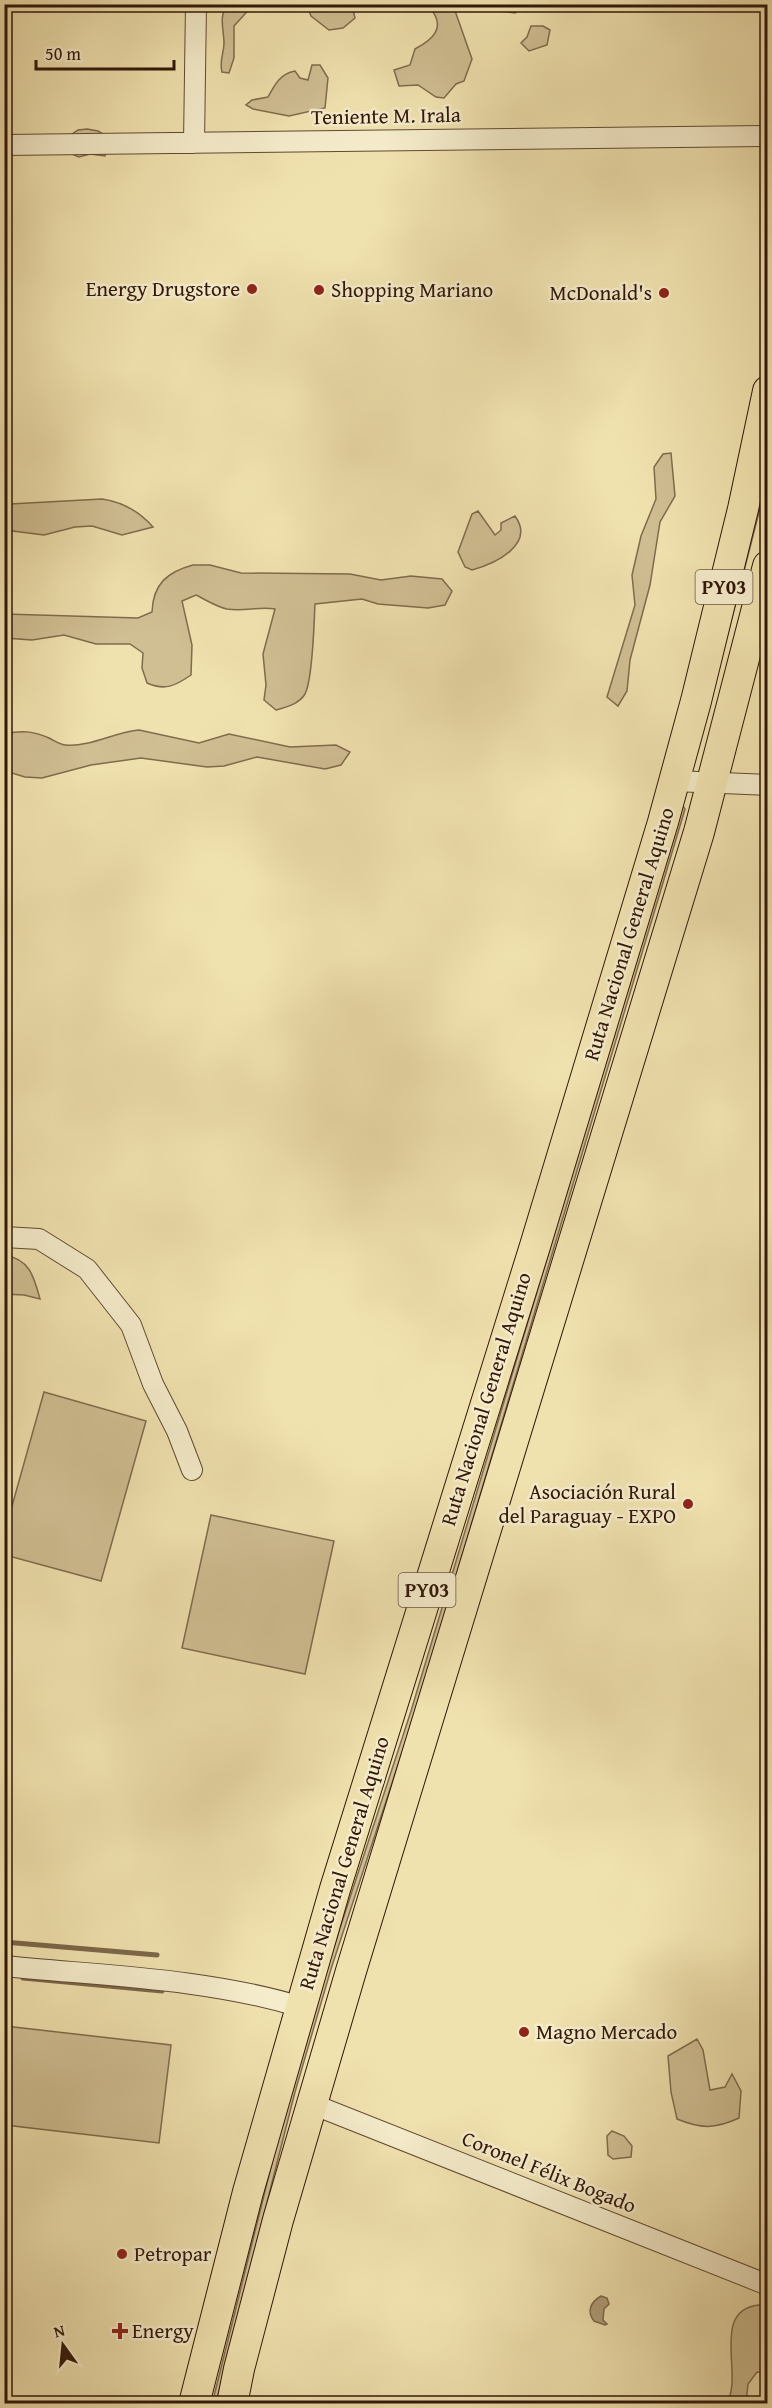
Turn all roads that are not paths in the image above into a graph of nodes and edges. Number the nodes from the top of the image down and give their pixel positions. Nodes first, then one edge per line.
1 (196, 4) edge
2 (768, 136) edge
3 (194, 143) junction
4 (4, 145) edge
5 (768, 391) edge
6 (768, 566) edge
7 (674, 781) junction
8 (713, 782) junction
9 (768, 785) edge
10 (4, 1237) edge
11 (192, 1470) dead end
12 (4, 1966) edge
13 (301, 2007) junction
14 (312, 2104) junction
15 (768, 2285) edge
16 (194, 2403) edge
17 (232, 2403) edge

1 - 3 street
2 - 3 street, Teniente M. Irala
3 - 4 street, Teniente M. Irala
5 - 7 highway, Ruta Nacional General Aquino / PY03
6 - 8 highway, Ruta Nacional General Aquino / PY03
7 - 8 street
7 - 13 highway, Ruta Nacional General Aquino / PY03
8 - 9 street
8 - 14 highway, Ruta Nacional General Aquino / PY03
10 - 11 street
12 - 13 street
13 - 16 highway, Ruta Nacional General Aquino / PY03
14 - 15 street, Coronel Félix Bogado
14 - 17 highway, Ruta Nacional General Aquino / PY03

